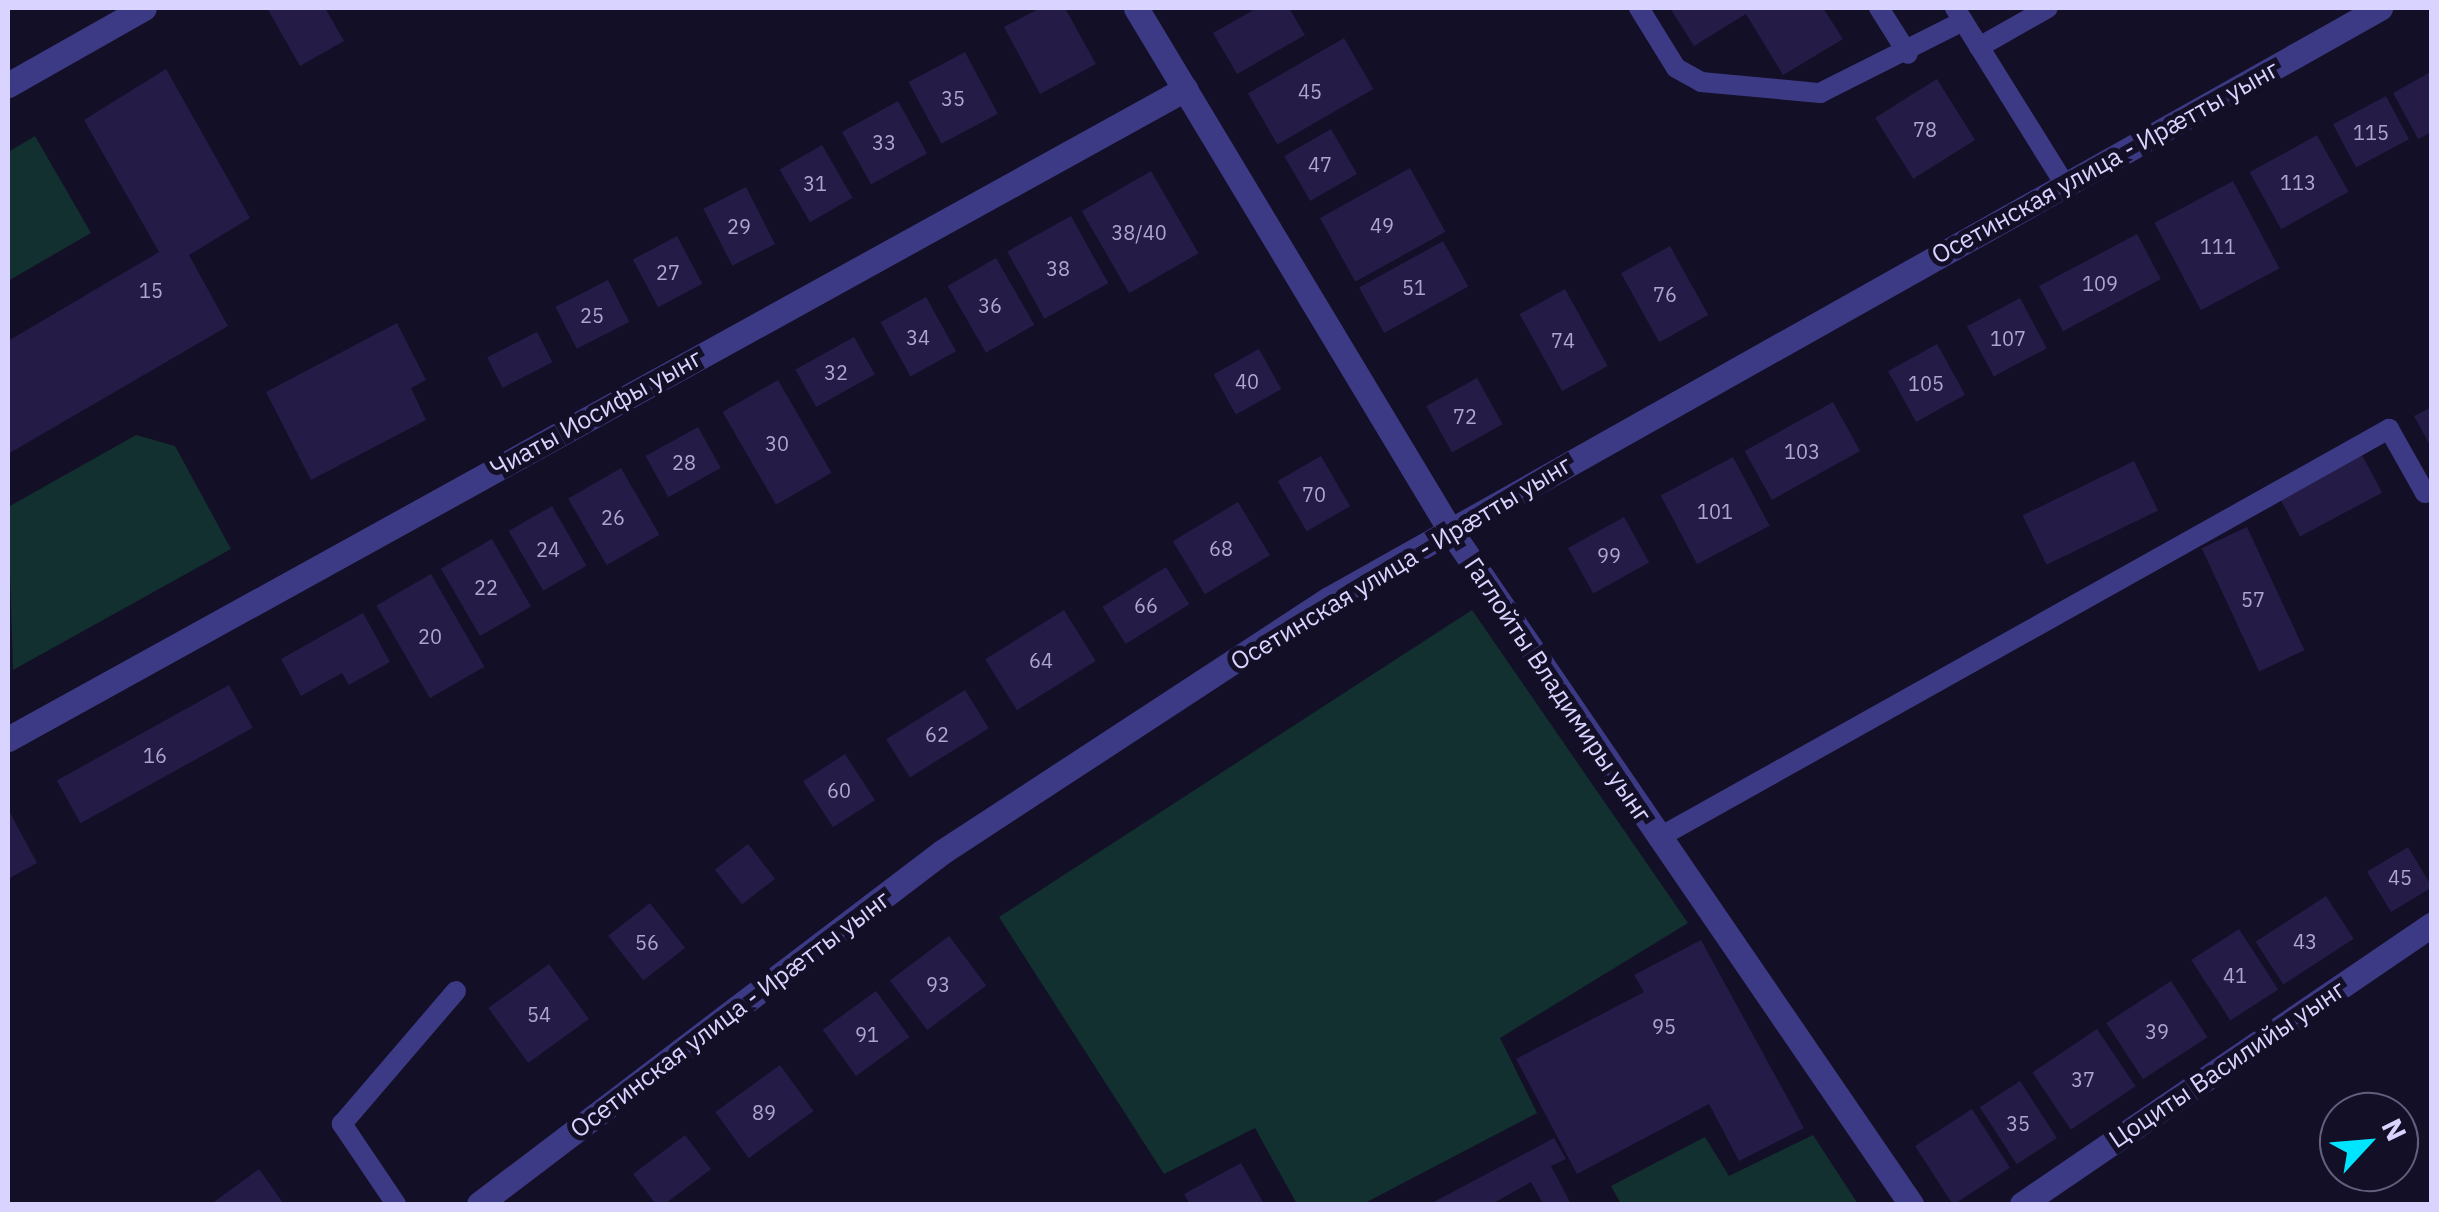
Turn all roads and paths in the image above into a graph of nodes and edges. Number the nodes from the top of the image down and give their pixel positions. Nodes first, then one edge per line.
1 (144, 8) edge
2 (1136, 8) edge
3 (1639, 8) edge
4 (1878, 8) edge
5 (2048, 8) edge
6 (2380, 8) edge
7 (1959, 14) edge
8 (1979, 47) junction
9 (1908, 54) junction
10 (8, 85) edge
11 (1185, 88) junction
12 (2065, 185) junction
13 (2432, 490) edge
14 (1450, 530) junction
15 (8, 739) edge
16 (1658, 838) junction
17 (2432, 924) edge
18 (456, 991) dead end
19 (396, 1204) edge
20 (478, 1204) edge
21 (1911, 1204) edge
22 (2022, 1204) edge

1 - 10 street
2 - 11 street, Гаглойты Владимиры уынг
3 - 9 lane
4 - 9 lane
5 - 8 lane
6 - 12 street, Осетинская улица - Ирæтты уынг
7 - 8 lane
7 - 9 lane
8 - 12 lane
11 - 14 street, Гаглойты Владимиры уынг
11 - 15 street, Чиаты Иосифы уынг
12 - 14 street, Осетинская улица - Ирæтты уынг
13 - 16 lane
14 - 16 street, Гаглойты Владимиры уынг
14 - 20 street, Осетинская улица - Ирæтты уынг
16 - 21 street, Гаглойты Владимиры уынг
17 - 22 street, Цоциты Василийы уынг
18 - 19 lane

